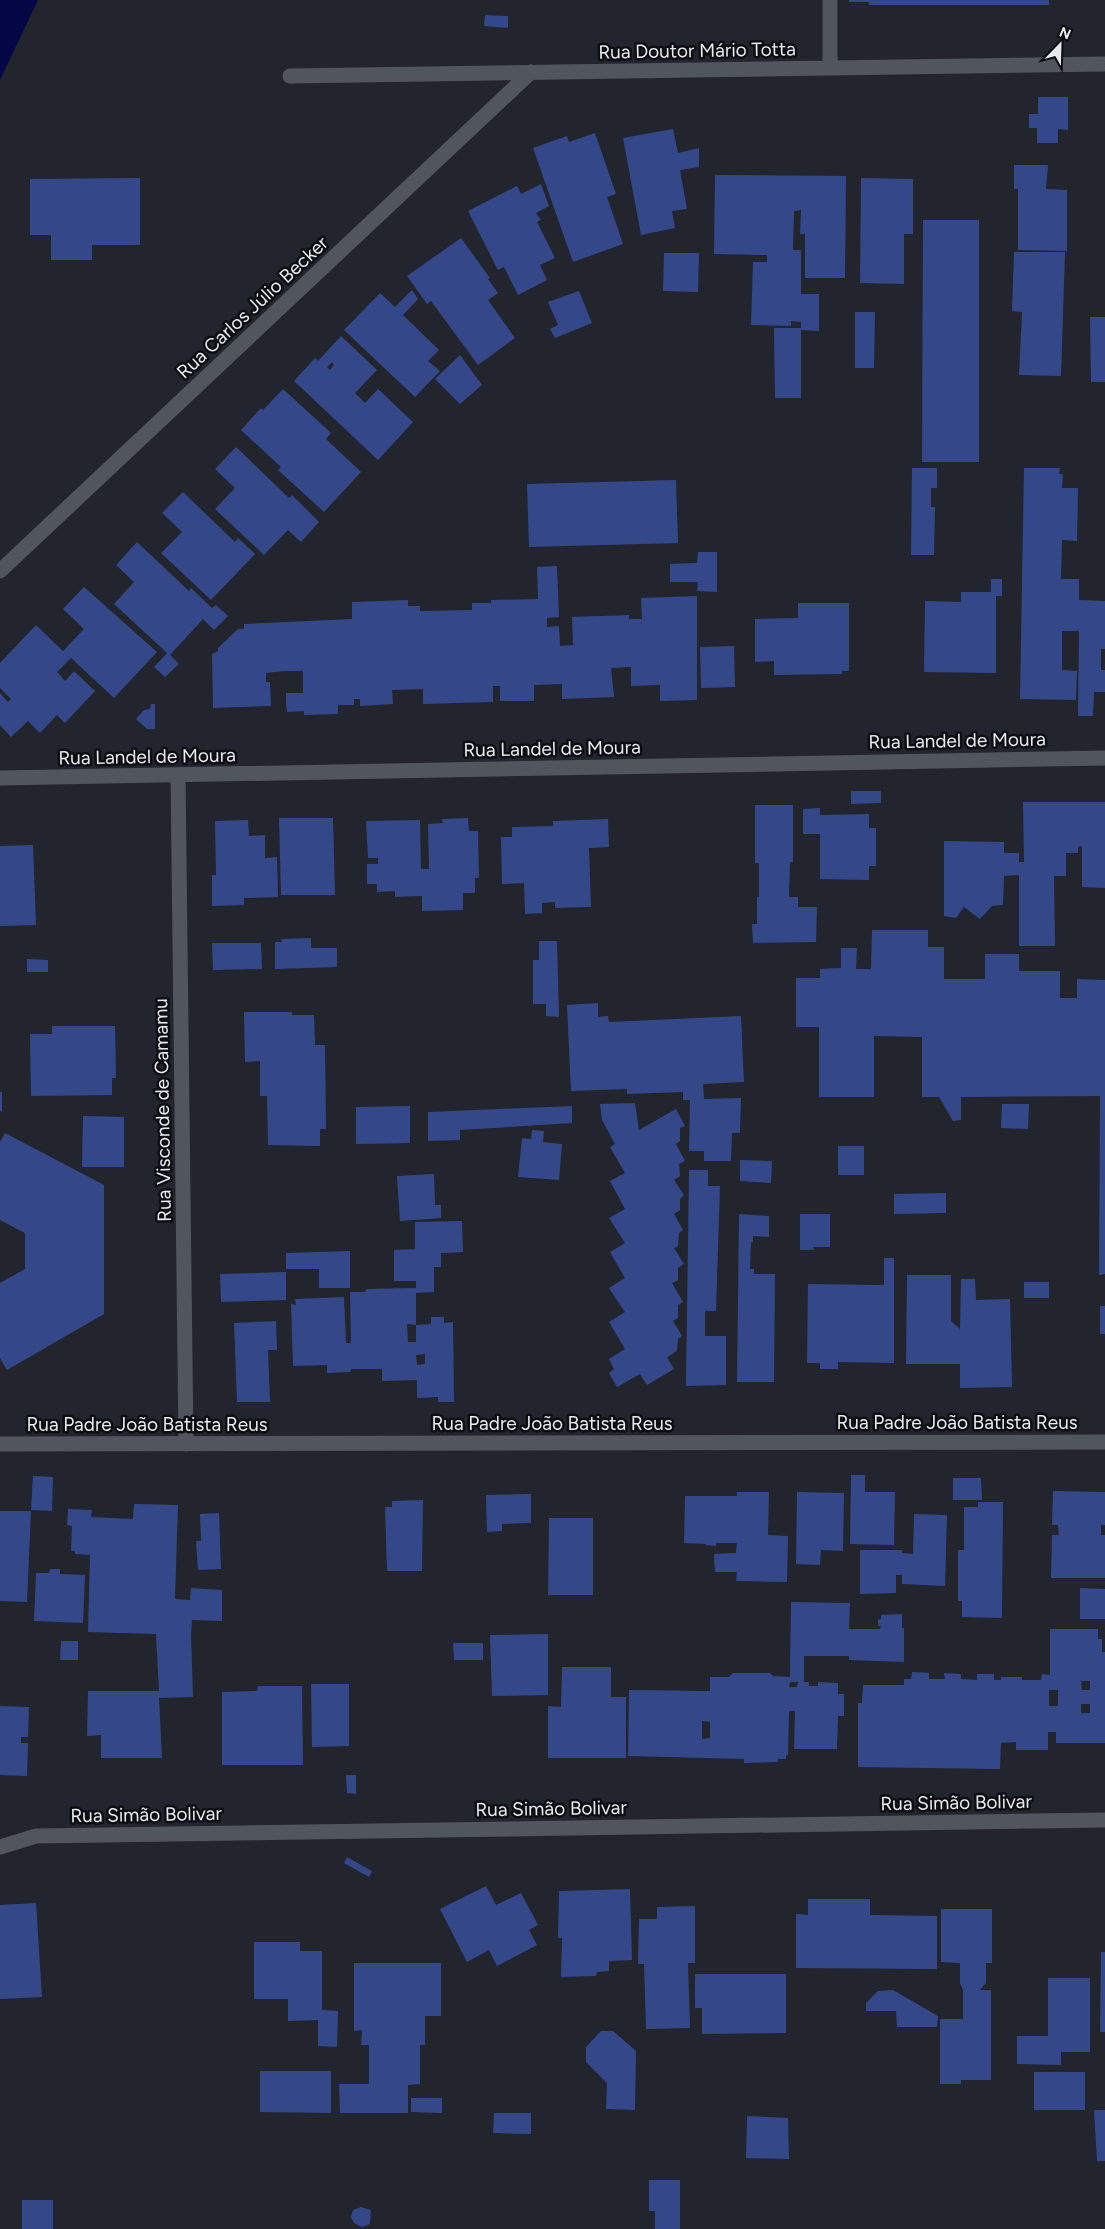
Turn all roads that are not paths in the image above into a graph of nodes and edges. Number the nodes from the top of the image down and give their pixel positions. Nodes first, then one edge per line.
1 (830, 0) edge
2 (1105, 64) edge
3 (830, 68) junction
4 (531, 72) junction
5 (290, 76) dead end
6 (0, 571) edge
7 (1105, 758) edge
8 (178, 775) junction
9 (0, 778) edge
10 (1105, 1442) edge
11 (0, 1444) edge
12 (186, 1444) junction
13 (1105, 1820) edge
14 (0, 1847) edge

1 - 3 street
2 - 3 street, Rua Doutor Mário Totta
3 - 4 street, Rua Doutor Mário Totta
4 - 5 street, Rua Doutor Mário Totta
4 - 6 street, Rua Carlos Júlio Becker
7 - 8 street, Rua Landel de Moura
8 - 9 street, Rua Landel de Moura
8 - 12 street, Rua Visconde de Camamu
10 - 12 street, Rua Padre João Batista Reus
11 - 12 street, Rua Padre João Batista Reus
13 - 14 street, Rua Simão Bolivar

